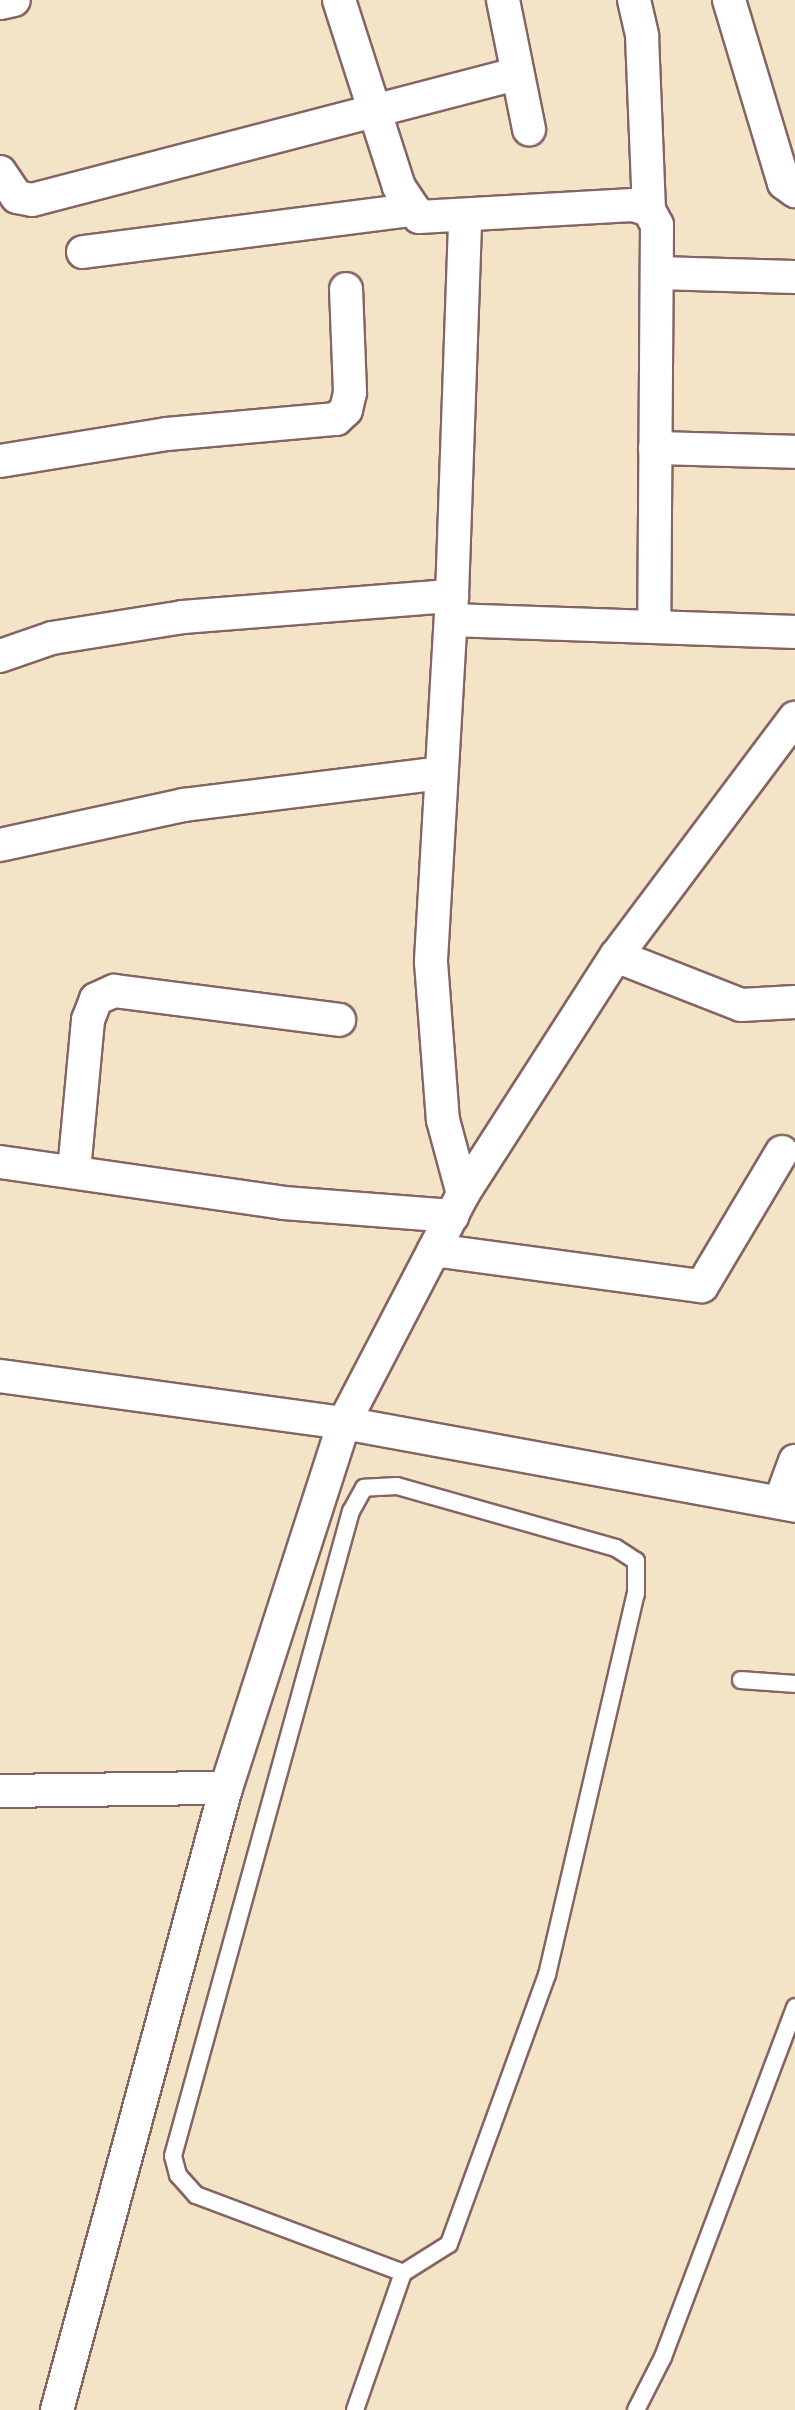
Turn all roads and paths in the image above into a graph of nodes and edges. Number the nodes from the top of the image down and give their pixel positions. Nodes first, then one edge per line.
1 (14, 0) edge
2 (340, 0) edge
3 (503, 0) edge
4 (634, 0) edge
5 (729, 0) edge
6 (0, 3) edge
7 (516, 74) junction
8 (373, 111) junction
9 (528, 129) dead end
10 (0, 172) edge
11 (795, 191) edge
12 (649, 210) junction
13 (409, 211) junction
14 (465, 218) junction
15 (83, 252) dead end
16 (657, 273) junction
17 (795, 278) edge
18 (346, 289) dead end
19 (655, 448) junction
20 (795, 452) edge
21 (0, 461) edge
22 (452, 608) junction
23 (654, 623) junction
24 (795, 632) edge
25 (0, 656) edge
26 (792, 728) edge
27 (441, 773) junction
28 (0, 845) edge
29 (616, 956) junction
30 (795, 1002) edge
31 (339, 1020) dead end
32 (782, 1152) dead end
33 (0, 1162) edge
34 (74, 1171) junction
35 (457, 1205) junction
36 (434, 1250) junction
37 (0, 1377) edge
38 (344, 1423) junction
39 (795, 1461) edge
40 (788, 1504) edge
41 (741, 1680) dead end
42 (795, 1684) edge
43 (226, 1788) junction
44 (0, 1791) edge
45 (795, 2007) edge
46 (403, 2273) junction
47 (57, 2410) edge
48 (355, 2410) edge
49 (636, 2410) edge

1 - 6 street
2 - 8 street
3 - 7 street
4 - 12 street
5 - 11 street
7 - 8 street
7 - 9 street
8 - 10 street
8 - 13 street
12 - 14 street
12 - 16 street
13 - 14 street
13 - 15 street
14 - 22 street
16 - 17 street
16 - 19 street
18 - 21 street
19 - 20 street
19 - 23 street
22 - 23 street
22 - 25 street
22 - 27 street
23 - 24 street
26 - 29 street
27 - 28 street
27 - 35 street
29 - 30 street
29 - 35 street
31 - 34 street
32 - 36 street
33 - 34 street
34 - 35 street
35 - 36 street
36 - 38 street
37 - 38 street
38 - 40 street
38 - 43 street
39 - 40 street
41 - 42 lane
43 - 44 street
43 - 47 street
45 - 49 lane
46 - 46 lane
46 - 48 lane

